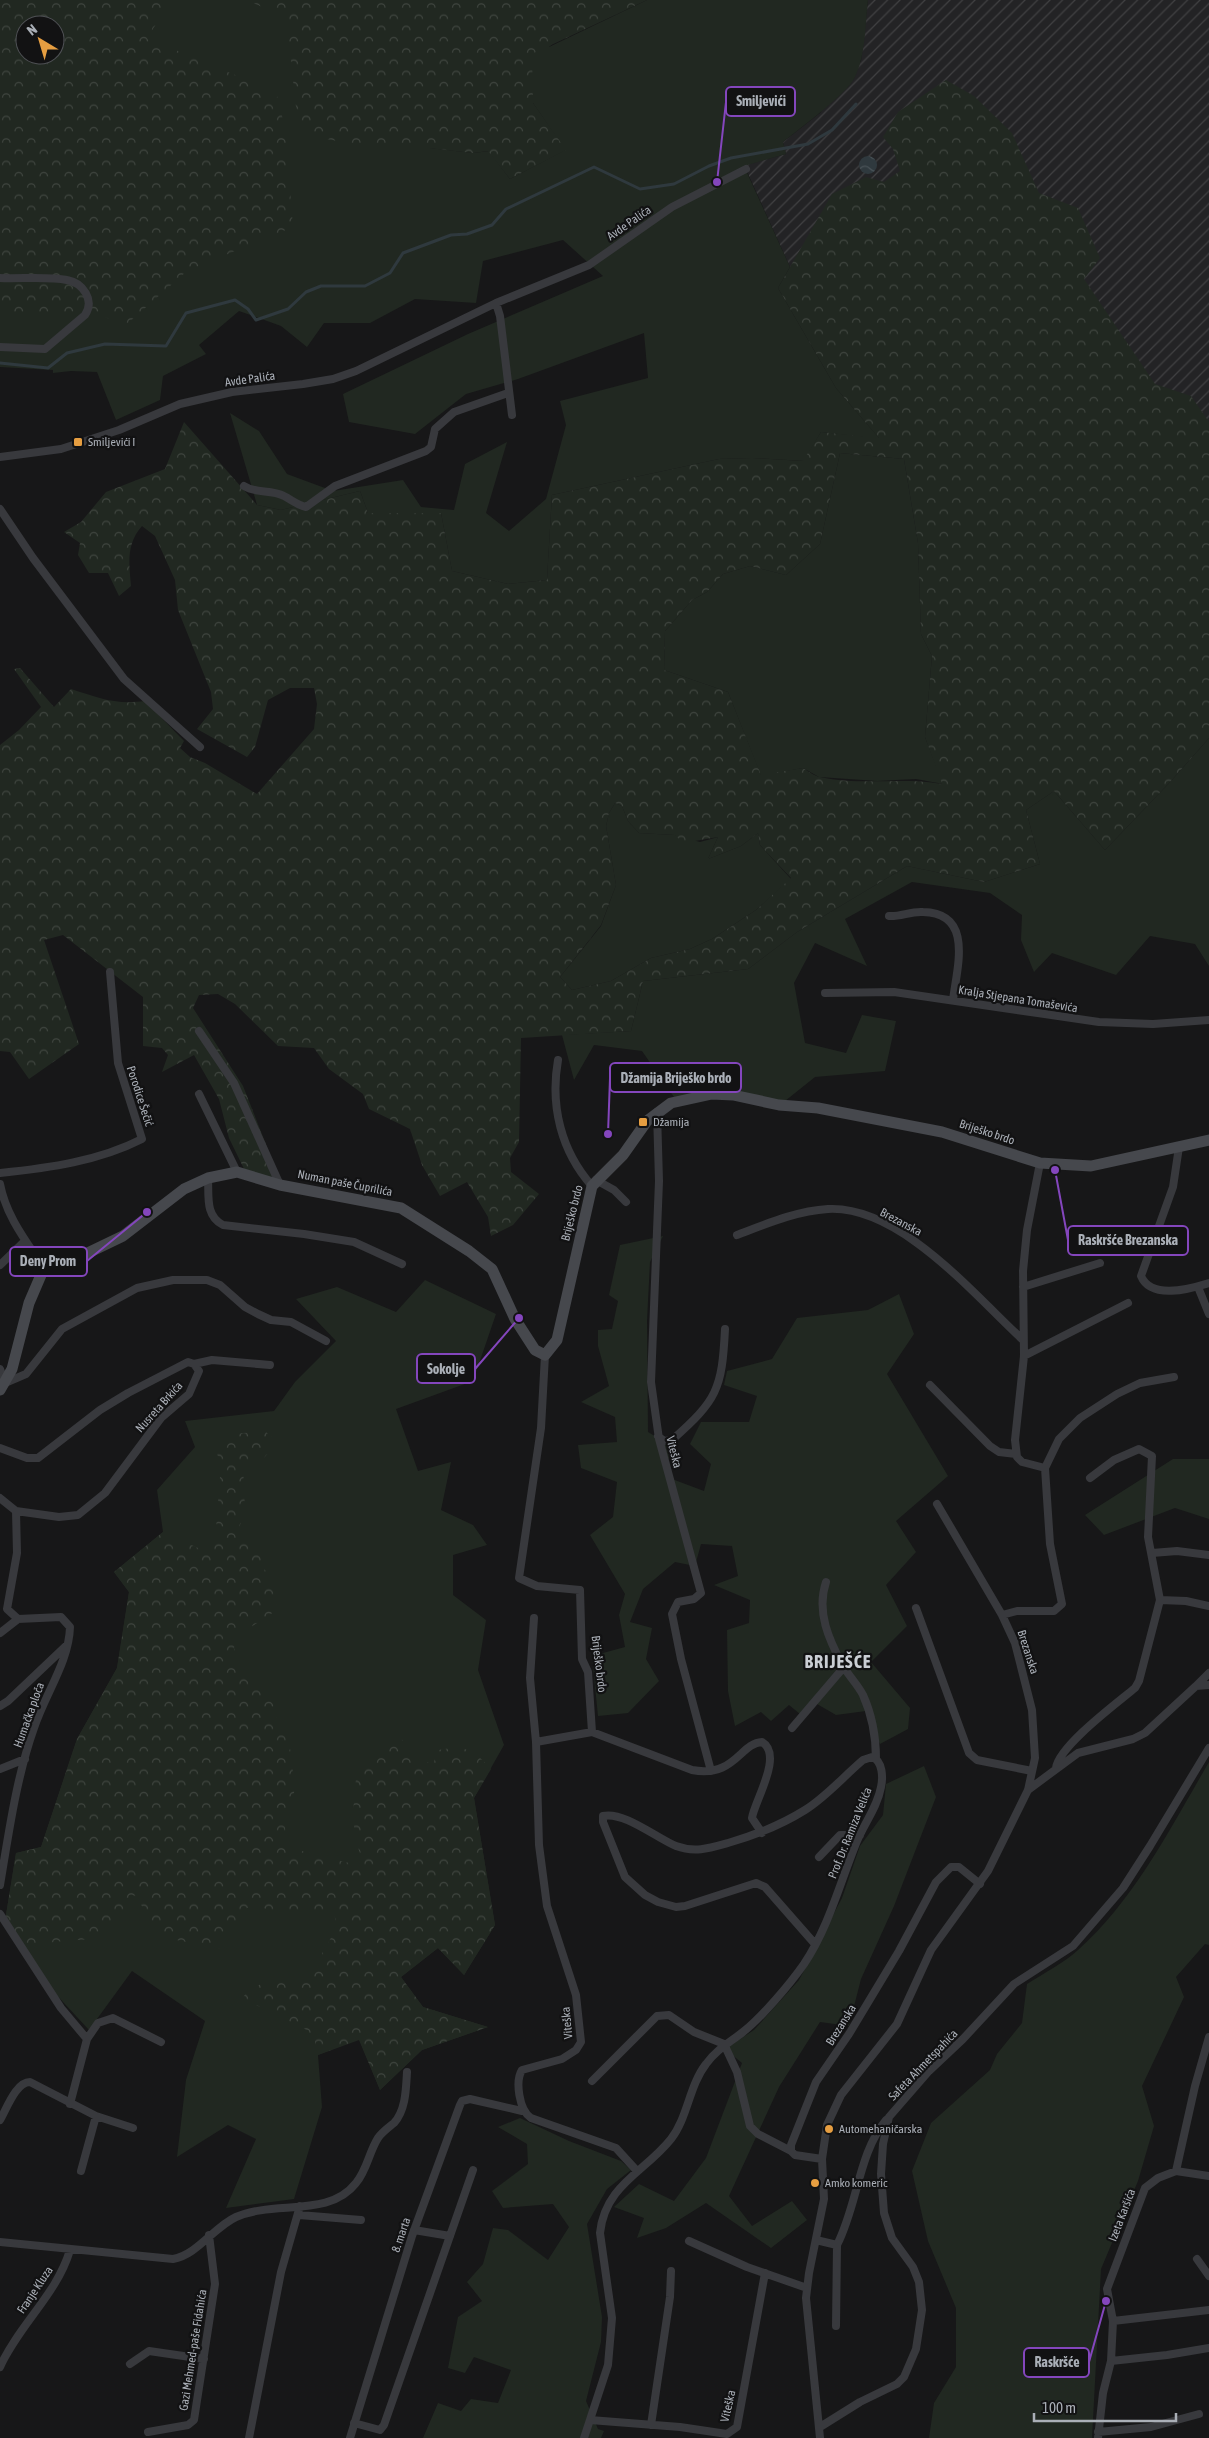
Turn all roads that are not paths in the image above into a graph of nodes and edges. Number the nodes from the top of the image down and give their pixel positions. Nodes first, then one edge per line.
1 (746, 169) dead end
2 (0, 278) edge
3 (496, 303) junction
4 (0, 347) edge
5 (508, 393) junction
6 (512, 415) dead end
7 (0, 456) edge
8 (244, 486) dead end
9 (0, 509) edge
10 (200, 747) dead end
11 (889, 916) dead end
12 (110, 972) dead end
13 (825, 993) dead end
14 (953, 1000) junction
15 (1209, 1020) edge
16 (199, 1031) dead end
17 (558, 1060) dead end
18 (199, 1094) dead end
19 (657, 1112) junction
20 (1209, 1140) edge
21 (1179, 1147) junction
22 (1040, 1163) junction
23 (237, 1172) junction
24 (0, 1173) edge
25 (208, 1178) junction
26 (594, 1183) junction
27 (0, 1184) edge
28 (280, 1185) junction
29 (626, 1202) dead end
30 (737, 1235) dead end
31 (25, 1241) junction
32 (1100, 1263) dead end
33 (402, 1264) dead end
34 (0, 1265) edge
35 (44, 1268) junction
36 (1209, 1284) edge
37 (1023, 1287) junction
38 (1198, 1287) junction
39 (1128, 1303) dead end
40 (1209, 1314) edge
41 (725, 1329) dead end
42 (1023, 1340) junction
43 (326, 1341) dead end
44 (545, 1355) junction
45 (1024, 1356) junction
46 (194, 1364) junction
47 (270, 1365) dead end
48 (0, 1369) edge
49 (1174, 1377) dead end
50 (930, 1385) dead end
51 (2, 1386) edge
52 (658, 1436) junction
53 (0, 1448) edge
54 (1016, 1454) junction
55 (1045, 1468) junction
56 (1090, 1478) dead end
57 (0, 1498) edge
58 (937, 1504) dead end
59 (16, 1511) junction
60 (1152, 1554) junction
61 (1209, 1555) edge
62 (826, 1582) dead end
63 (1160, 1600) junction
64 (1209, 1606) edge
65 (916, 1608) dead end
66 (1002, 1615) junction
67 (534, 1618) dead end
68 (18, 1619) junction
69 (0, 1633) edge
70 (70, 1643) junction
71 (844, 1667) junction
72 (1209, 1673) edge
73 (1196, 1686) junction
74 (1209, 1686) edge
75 (0, 1706) edge
76 (792, 1728) dead end
77 (592, 1732) junction
78 (536, 1742) junction
79 (1209, 1748) edge
80 (25, 1759) junction
81 (876, 1759) junction
82 (1056, 1768) junction
83 (0, 1769) edge
84 (711, 1771) junction
85 (1032, 1771) junction
86 (1028, 1790) junction
87 (762, 1833) junction
88 (860, 1835) junction
89 (818, 1857) dead end
90 (980, 1884) junction
91 (0, 1885) edge
92 (0, 1914) edge
93 (815, 1944) junction
94 (1209, 2037) edge
95 (87, 2039) junction
96 (161, 2042) dead end
97 (724, 2044) junction
98 (407, 2072) dead end
99 (592, 2081) dead end
100 (70, 2104) junction
101 (522, 2111) junction
102 (96, 2116) junction
103 (888, 2117) junction
104 (0, 2120) edge
105 (133, 2128) dead end
106 (791, 2151) junction
107 (822, 2159) junction
108 (473, 2170) dead end
109 (1176, 2170) junction
110 (81, 2171) dead end
111 (637, 2171) junction
112 (1209, 2176) edge
113 (300, 2206) junction
114 (299, 2215) junction
115 (361, 2220) dead end
116 (414, 2230) junction
117 (210, 2235) junction
118 (450, 2236) junction
119 (816, 2240) junction
120 (689, 2241) dead end
121 (0, 2242) edge
122 (838, 2245) junction
123 (70, 2250) junction
124 (1196, 2259) dead end
125 (671, 2271) dead end
126 (765, 2273) junction
127 (1209, 2276) edge
128 (807, 2288) junction
129 (1209, 2310) edge
130 (1113, 2321) junction
131 (836, 2326) dead end
132 (1209, 2348) edge
133 (204, 2359) junction
134 (1111, 2361) junction
135 (130, 2364) dead end
136 (0, 2367) edge
137 (1199, 2414) dead end
138 (590, 2420) junction
139 (354, 2423) junction
140 (652, 2425) junction
141 (820, 2427) junction
142 (148, 2432) dead end
143 (1098, 2435) edge
144 (718, 2436) edge
145 (249, 2438) edge
146 (350, 2438) edge
147 (584, 2438) edge
148 (820, 2438) edge

1 - 3 street, Avde Palića
2 - 4 street
3 - 5 street
3 - 7 street, Avde Palića
5 - 6 street
5 - 8 street
9 - 10 street
11 - 14 street
12 - 24 street, Porodice Šečić
13 - 14 street, Kralja Stjepana Tomaševića
14 - 15 street, Kralja Stjepana Tomaševića
16 - 28 street, Numan paše Čuprilića
17 - 26 street
18 - 23 street
19 - 22 street, Briješko brdo
19 - 26 street, Briješko brdo
19 - 52 street, Viteška
20 - 21 street, Briješko brdo
21 - 22 street, Briješko brdo
21 - 38 street
22 - 37 street
23 - 25 street, Numan paše Čuprilića
23 - 28 street, Numan paše Čuprilića
25 - 33 street
25 - 35 street, Numan paše Čuprilića
26 - 29 street
26 - 44 street, Briješko brdo
27 - 31 street
28 - 44 street, Numan paše Čuprilića
30 - 42 street, Brezanska
31 - 34 street
31 - 35 street
32 - 37 street
35 - 51 street
36 - 38 street
37 - 42 street
38 - 40 street
39 - 45 street
41 - 52 street
42 - 45 street
43 - 51 street
44 - 77 street, Briješko brdo
45 - 54 street
46 - 47 street
46 - 53 street, Nusreta Brkića
46 - 59 street, Nusreta Brkića
48 - 51 street
49 - 55 street, Brezanska
50 - 54 street
52 - 84 street, Viteška
54 - 55 street
55 - 66 street, Brezanska
56 - 60 street
57 - 59 street
58 - 66 street
59 - 68 street
60 - 61 street
60 - 63 street
62 - 71 street
63 - 64 street
63 - 82 street
65 - 85 street
66 - 85 street, Brezanska
67 - 78 street, Viteška
68 - 69 street
68 - 70 street
70 - 75 street, Humačka ploča
70 - 80 street, Humačka ploča
71 - 76 street
71 - 81 street
72 - 73 street
73 - 74 street
73 - 82 street
77 - 78 street
77 - 84 street
78 - 101 street, Viteška
79 - 103 street, Safeta Ahmetspahića
80 - 83 street
80 - 91 street, Humačka ploča
81 - 87 street, Prof. Dr. Ramiza Velića
81 - 88 street, Prof. Dr. Ramiza Velića
82 - 86 street
84 - 87 street
85 - 86 street, Brezanska
86 - 90 street, Brezanska
87 - 93 street, Prof. Dr. Ramiza Velića
88 - 89 street
88 - 93 street, Prof. Dr. Ramiza Velića
90 - 106 street, Brezanska
90 - 107 street, Brezanska
92 - 95 street
93 - 97 street, Prof. Dr. Ramiza Velića
94 - 109 street
95 - 96 street
95 - 100 street
97 - 99 street
97 - 106 street
97 - 111 street, Prof. Dr. Ramiza Velića
98 - 113 street
100 - 102 street
100 - 104 street
101 - 111 street
101 - 116 street, 8. marta
102 - 105 street
102 - 110 street
103 - 122 street
103 - 141 street, Safeta Ahmetspahića
106 - 107 street
107 - 119 street, Brezanska
108 - 118 street
109 - 112 street
109 - 130 street, Izeta Karšića
111 - 138 street
113 - 114 street
113 - 117 street
114 - 115 street
114 - 145 street
116 - 118 street
116 - 139 street, 8. marta
117 - 123 street
117 - 133 street, Gazi Mehmed-paše Fidahića
118 - 139 street
119 - 122 street
119 - 128 street, Brezanska
120 - 126 street
121 - 123 street
122 - 131 street
123 - 136 street, Franje Kluza
124 - 127 street
125 - 140 street
126 - 128 street
126 - 144 street, Viteška
128 - 141 street, Brezanska
129 - 130 street
130 - 134 street, Izeta Karšića
132 - 134 street
133 - 135 street
133 - 142 street, Gazi Mehmed-paše Fidahića
134 - 143 street, Izeta Karšića
137 - 143 street
138 - 140 street, Viteška
138 - 147 street
139 - 146 street, 8. marta
140 - 144 street, Viteška
141 - 148 street, Brezanska

